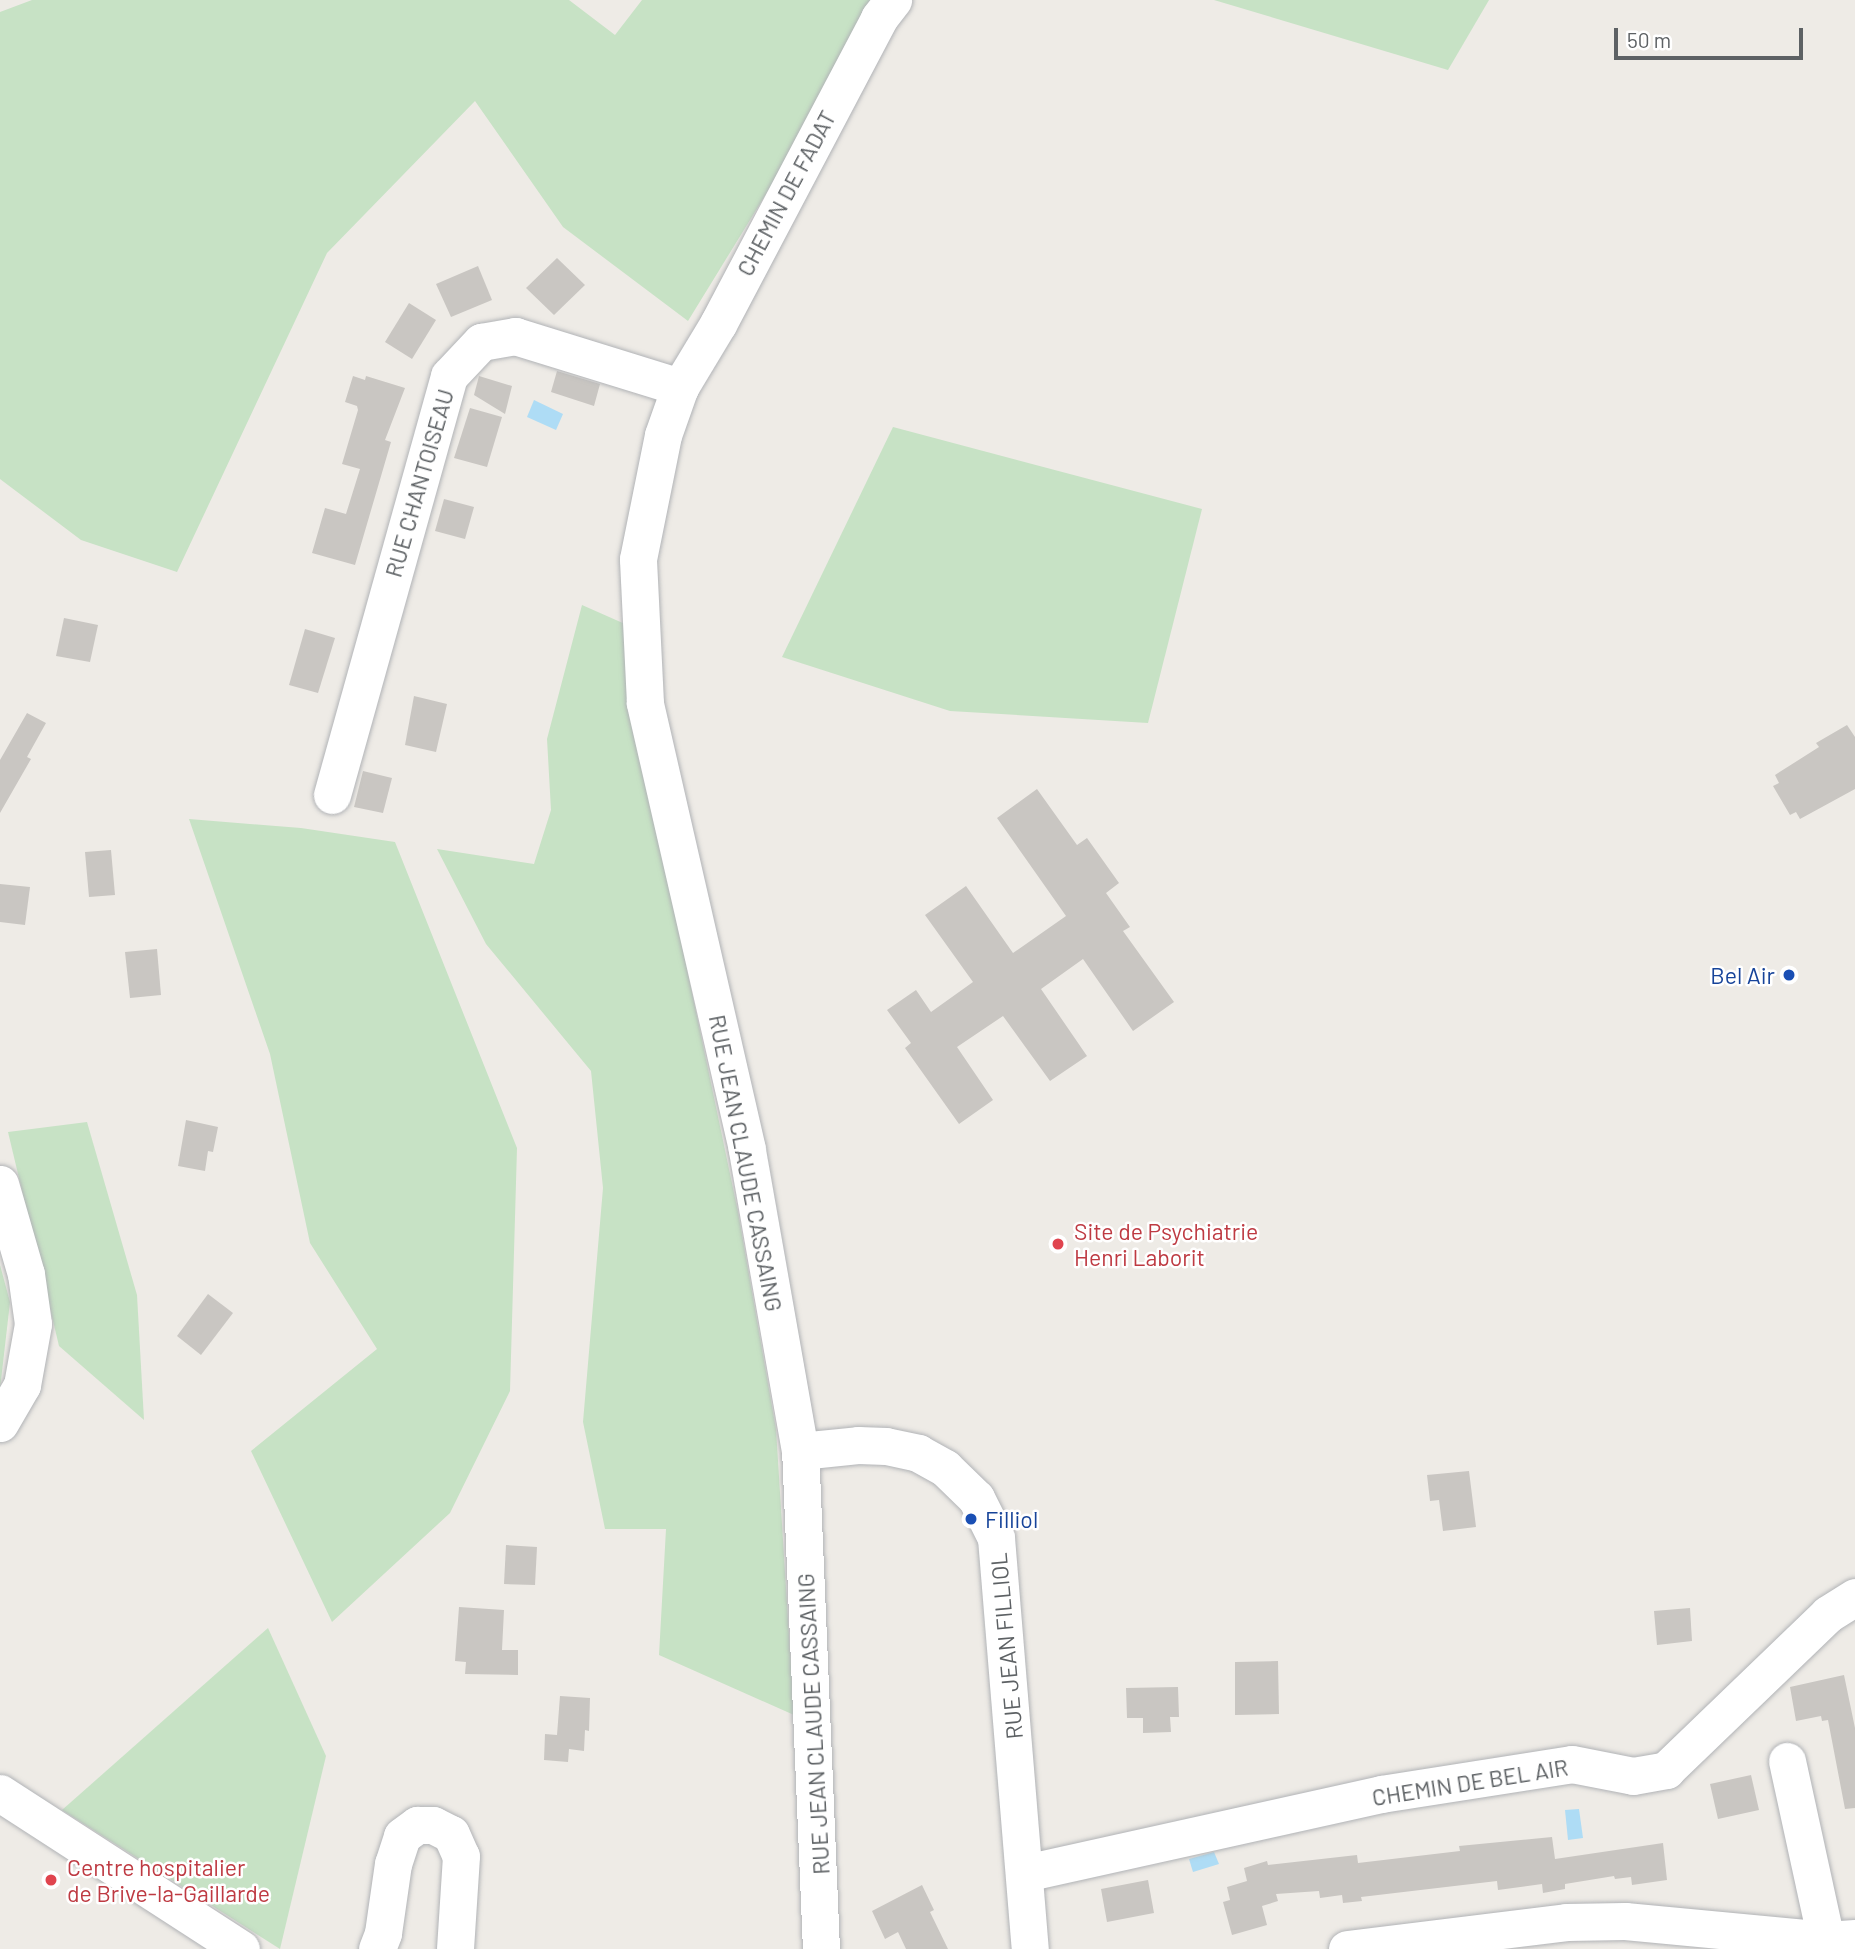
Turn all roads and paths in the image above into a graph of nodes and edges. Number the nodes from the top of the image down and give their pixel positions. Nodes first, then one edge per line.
1 (892, 0) edge
2 (680, 387) junction
3 (332, 795) dead end
4 (0, 1184) edge
5 (0, 1423) edge
6 (800, 1451) junction
7 (1855, 1597) edge
8 (1787, 1761) dead end
9 (0, 1793) edge
10 (1024, 1872) junction
11 (1840, 1939) edge
12 (240, 1949) edge
13 (377, 1949) edge
14 (455, 1949) edge
15 (821, 1949) edge
16 (1030, 1949) edge
17 (1347, 1949) edge

1 - 2 street, CHEMIN DE FADAT
2 - 3 street, RUE CHANTOISEAU
2 - 6 street, RUE JEAN CLAUDE CASSAING
4 - 5 street
6 - 10 street, RUE JEAN FILLIOL
6 - 15 street, RUE JEAN CLAUDE CASSAING
7 - 10 street, CHEMIN DE BEL AIR
8 - 11 street
9 - 12 street
10 - 16 street, RUE JEAN FILLIOL
11 - 17 street
13 - 14 street

